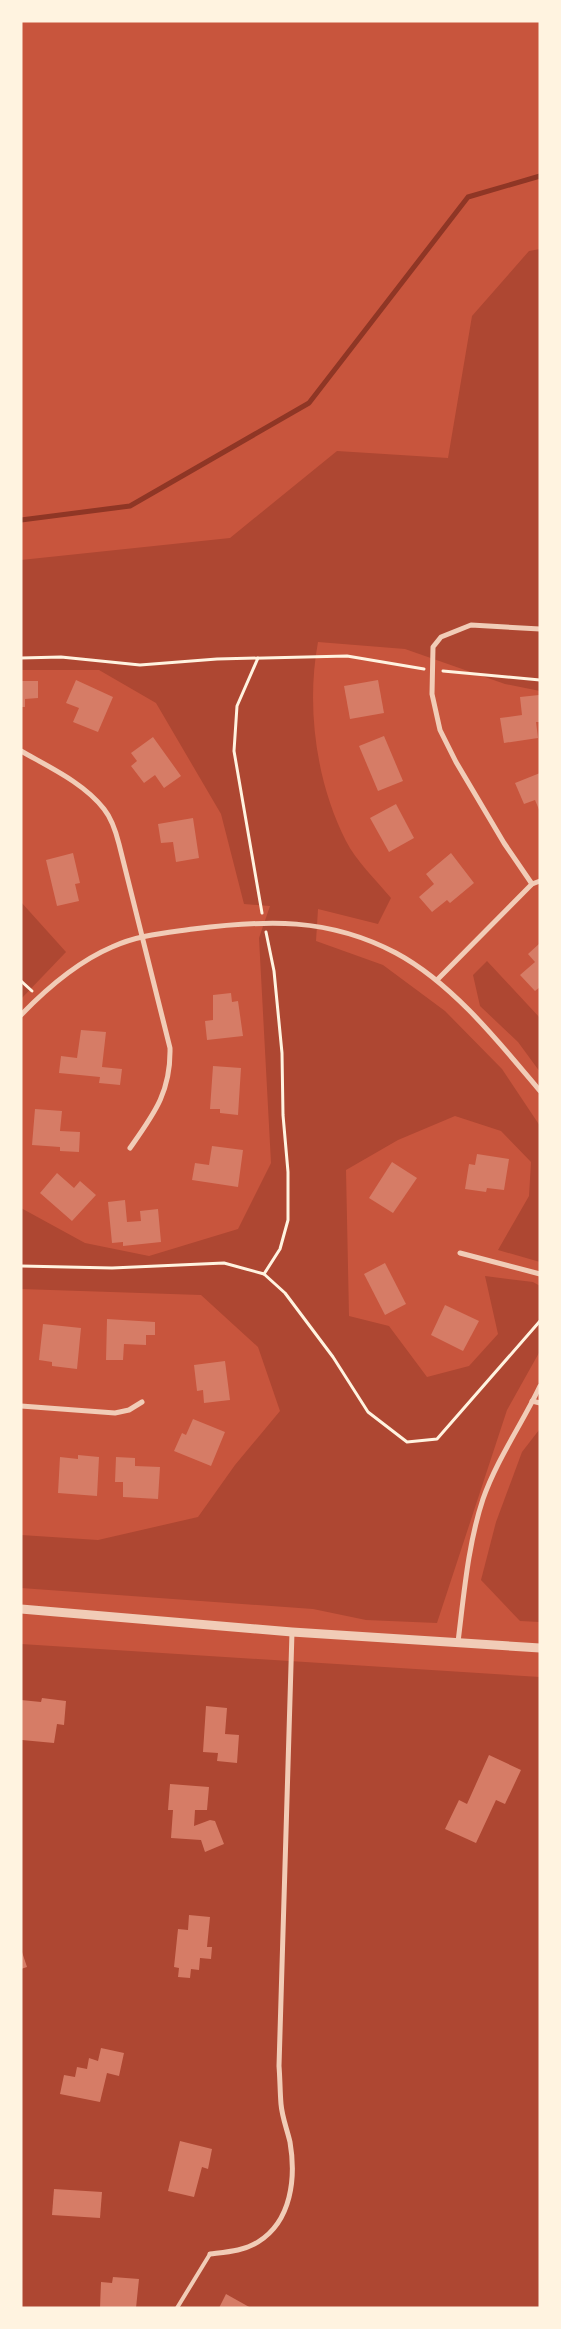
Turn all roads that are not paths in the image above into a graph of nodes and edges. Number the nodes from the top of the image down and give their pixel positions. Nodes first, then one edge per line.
1 (540, 630) edge
2 (21, 751) edge
3 (540, 881) edge
4 (532, 884) junction
5 (142, 936) junction
6 (437, 980) junction
7 (21, 1015) edge
8 (540, 1091) edge
9 (130, 1148) dead end
10 (460, 1253) dead end
11 (540, 1274) edge
12 (540, 1386) edge
13 (532, 1401) junction
14 (142, 1402) dead end
15 (540, 1403) edge
16 (21, 1406) edge
17 (21, 1609) edge
18 (292, 1632) junction
19 (458, 1642) junction
20 (540, 1648) edge
21 (210, 2254) joint
22 (177, 2308) edge

1 - 4 street
2 - 5 street
3 - 4 street
4 - 6 street
5 - 6 street
5 - 7 street
5 - 9 street
6 - 8 street
10 - 11 street
12 - 13 street
13 - 15 street
13 - 19 street
14 - 16 street
17 - 18 street
18 - 19 street
18 - 21 street
19 - 20 street
21 - 22 lane

